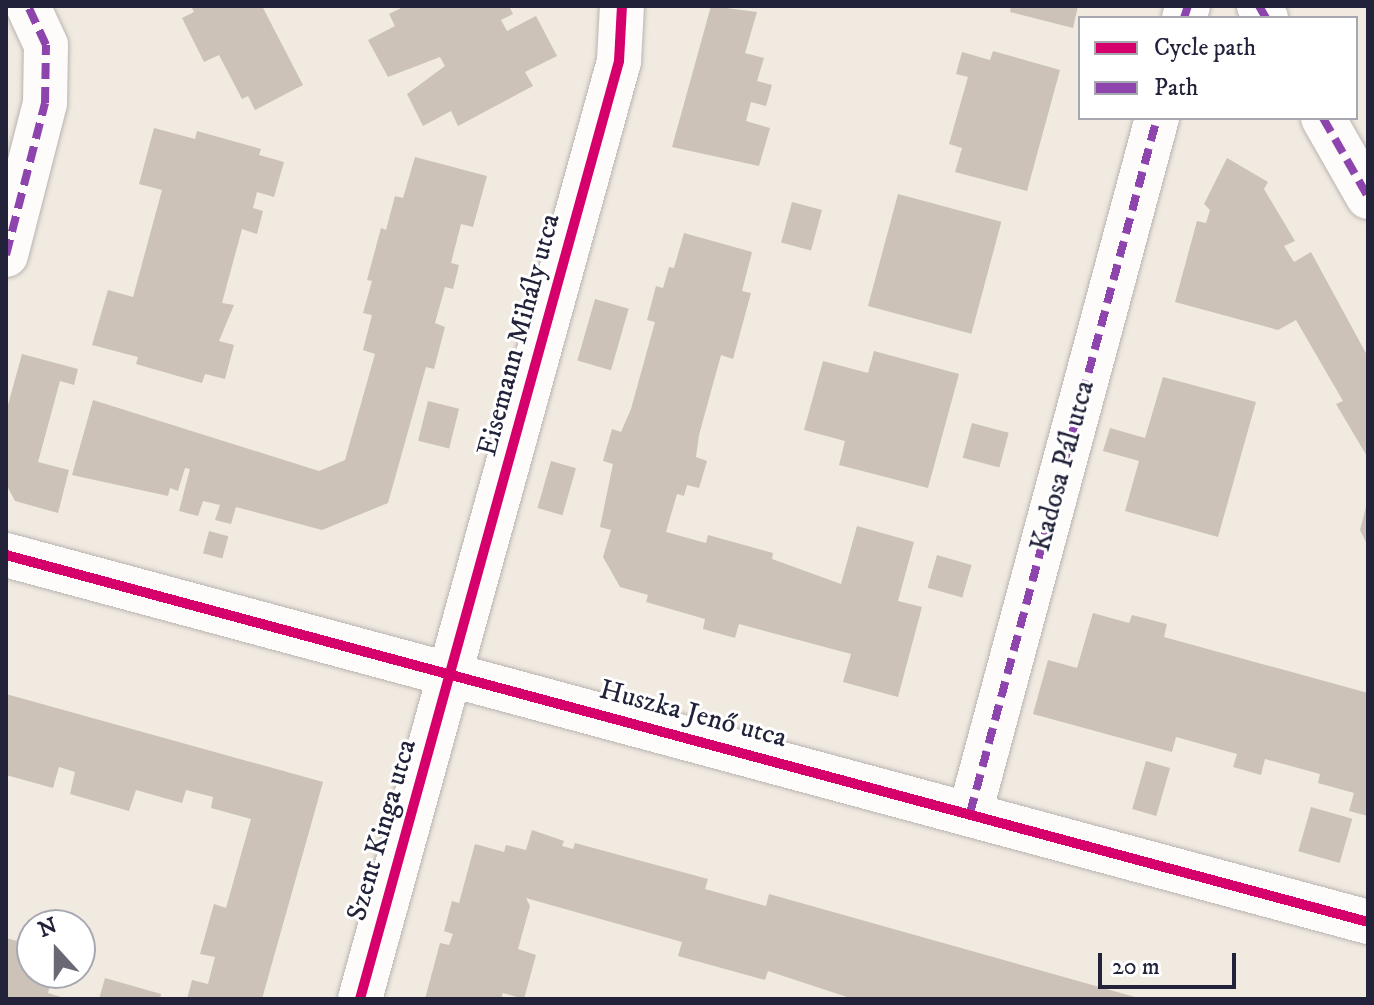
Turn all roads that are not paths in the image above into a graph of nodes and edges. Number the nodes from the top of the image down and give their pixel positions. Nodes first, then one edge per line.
1 (28, 6) edge
2 (622, 6) edge
3 (1156, 120) edge
4 (1324, 120) edge
5 (1368, 197) edge
6 (6, 255) edge
7 (6, 555) edge
8 (450, 674) junction
9 (970, 813) junction
10 (1368, 922) edge
11 (360, 999) edge

1 - 6 street
2 - 8 street, Eisemann Mihály utca
3 - 9 street, Kadosa Pál utca
4 - 5 street
7 - 8 street, Huszka Jenő utca
8 - 9 street, Huszka Jenő utca
8 - 11 street, Szent Kinga utca
9 - 10 street, Huszka Jenő utca

